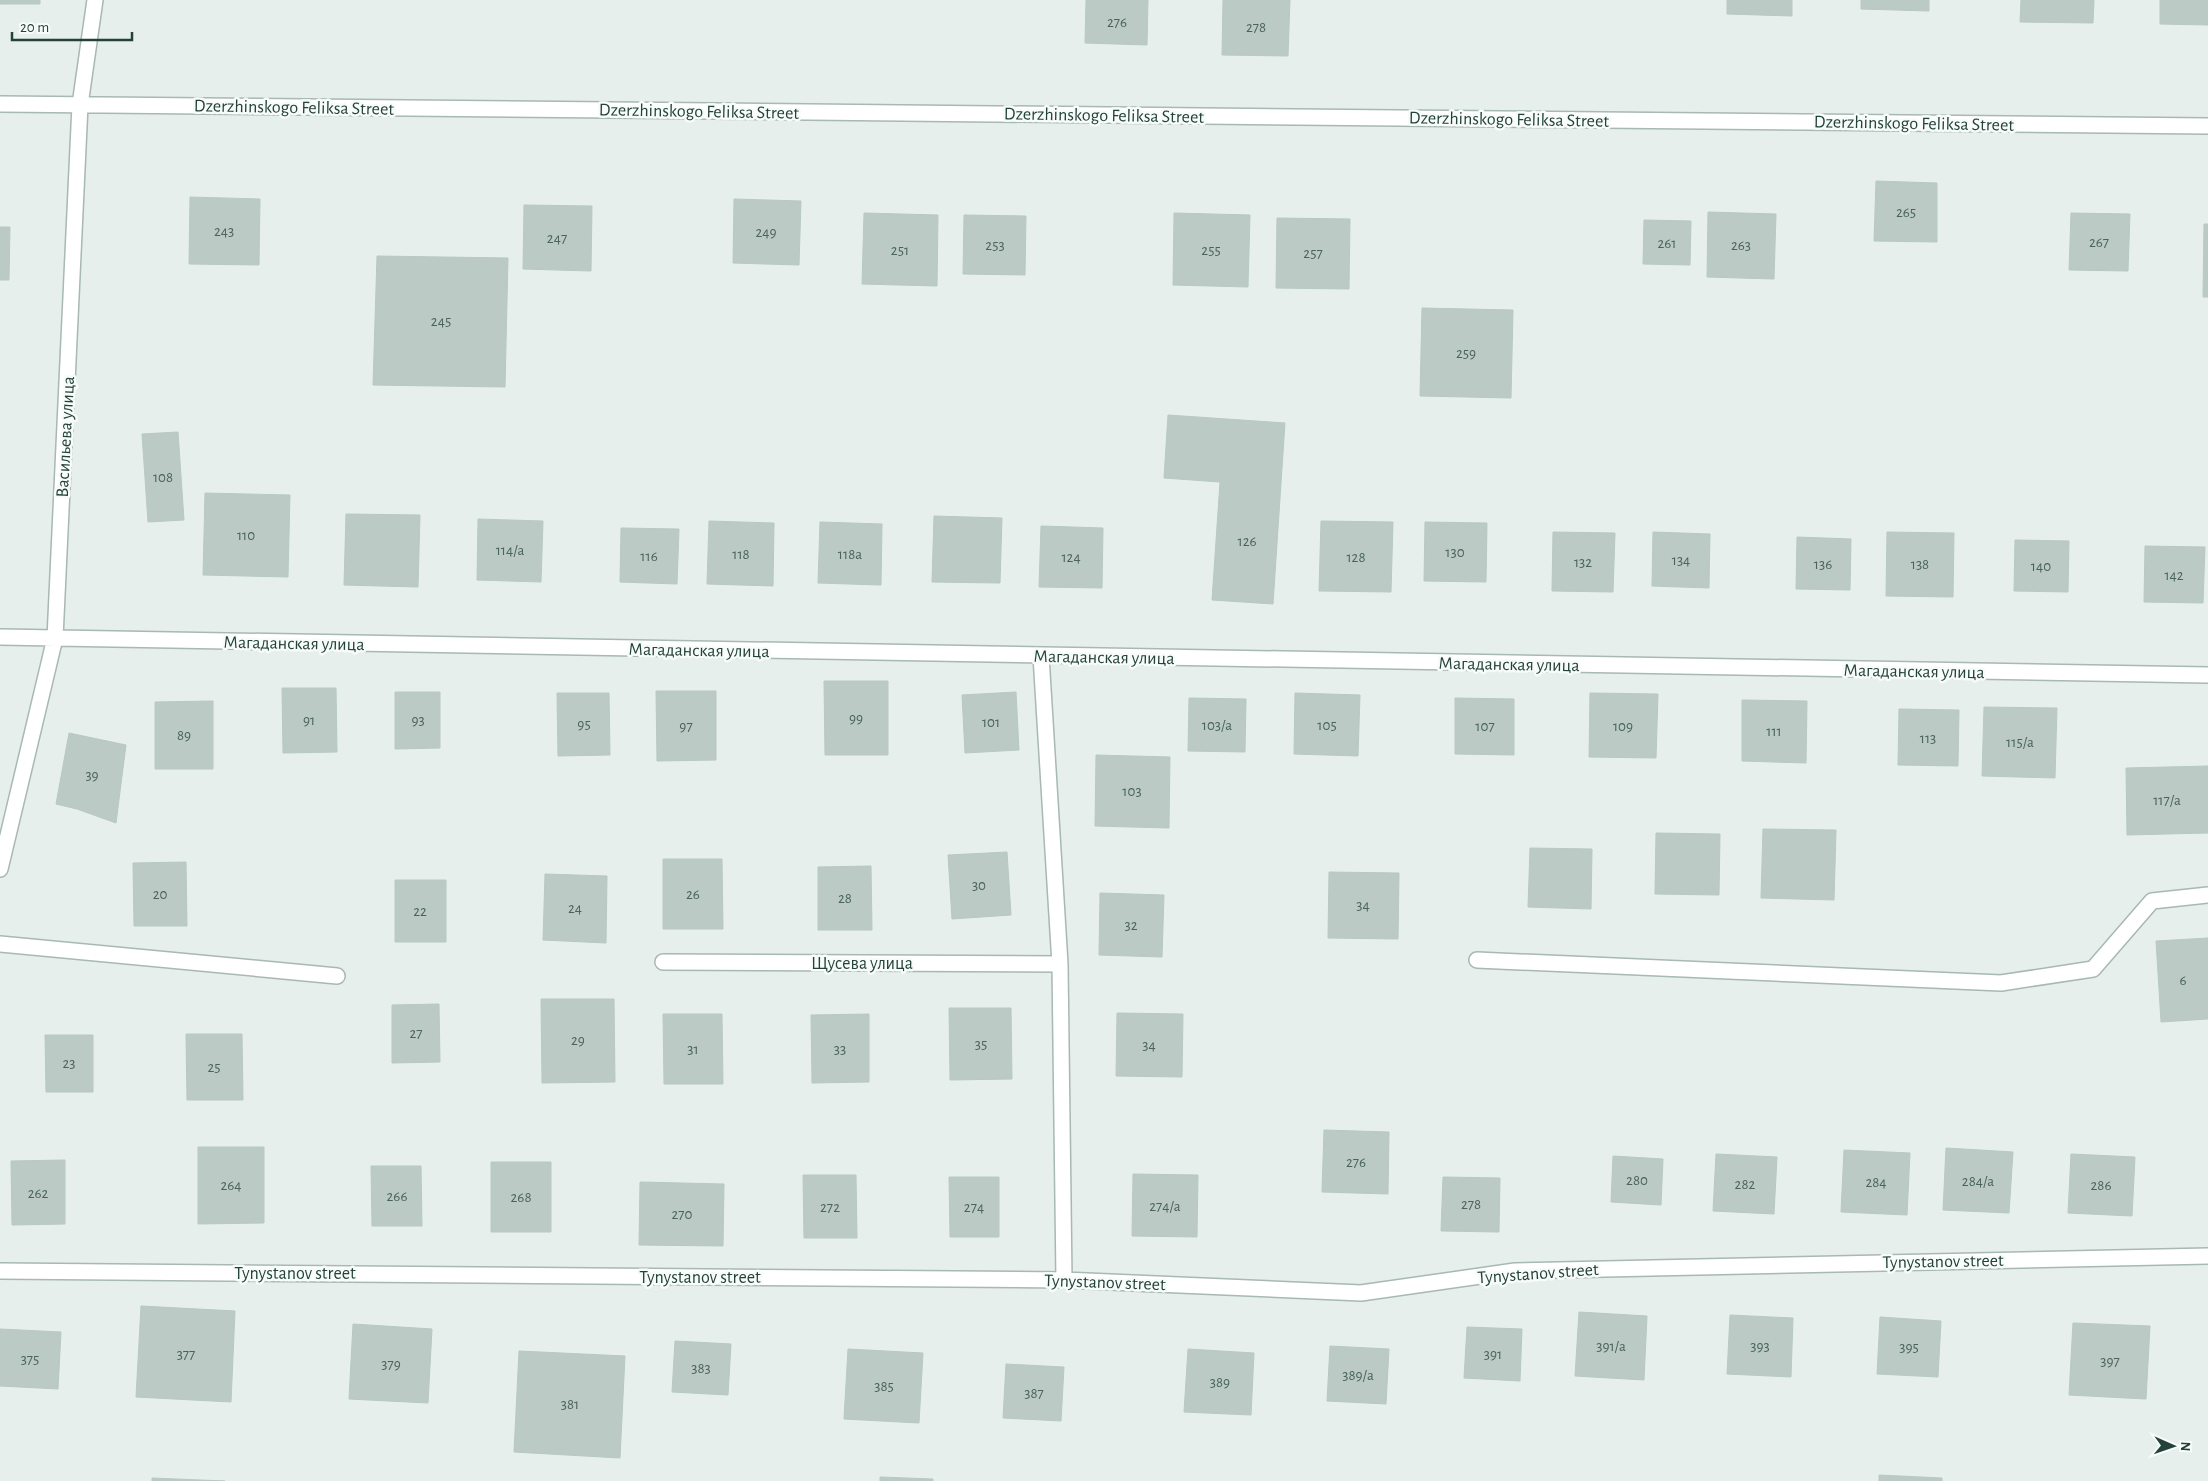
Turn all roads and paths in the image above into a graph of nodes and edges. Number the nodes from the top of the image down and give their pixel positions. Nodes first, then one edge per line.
1 (94, 0) edge
2 (0, 104) edge
3 (80, 105) junction
4 (2208, 126) edge
5 (0, 637) edge
6 (55, 638) junction
7 (1041, 656) junction
8 (2208, 676) edge
9 (0, 869) edge
10 (2208, 895) edge
11 (0, 944) edge
12 (1477, 960) dead end
13 (663, 962) dead end
14 (1060, 964) junction
15 (337, 976) dead end
16 (2208, 1256) edge
17 (0, 1271) edge
18 (1064, 1280) junction

1 - 3 street, Васильева улица
2 - 3 street, Dzerzhinskogo Feliksa Street
3 - 4 street, Dzerzhinskogo Feliksa Street
3 - 6 street, Васильева улица
5 - 6 street, Магаданская улица
6 - 7 street, Магаданская улица
6 - 9 street, Васильева улица
7 - 8 street, Магаданская улица
7 - 14 street
10 - 12 street
11 - 15 street
13 - 14 street, Щусева улица
14 - 18 street
16 - 18 street, Tynystanov street
17 - 18 street, Tynystanov street

